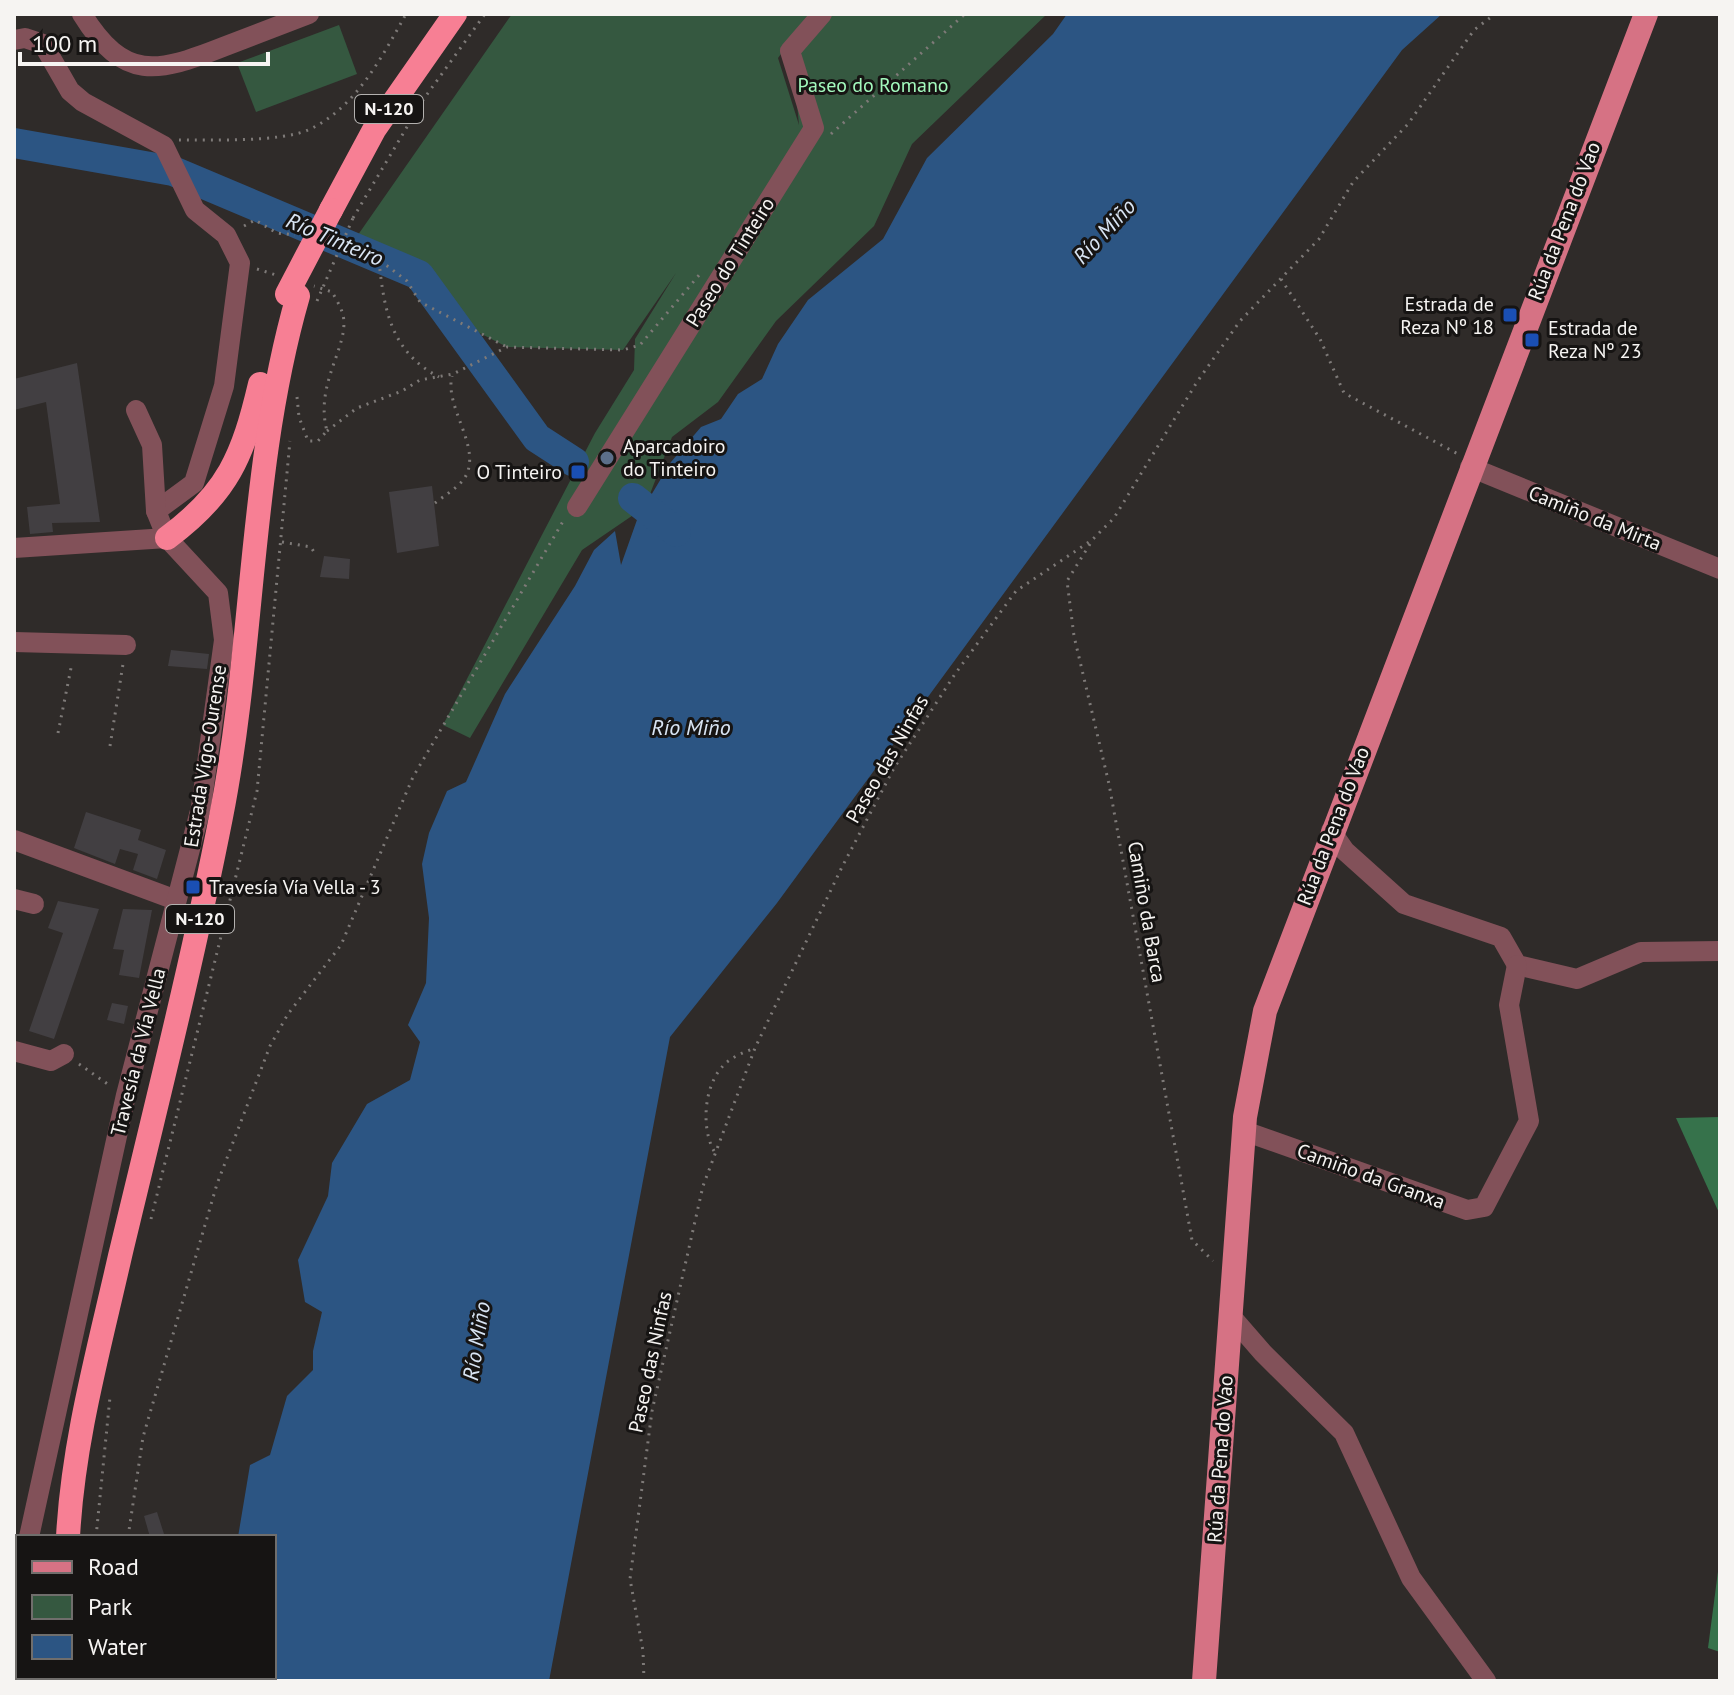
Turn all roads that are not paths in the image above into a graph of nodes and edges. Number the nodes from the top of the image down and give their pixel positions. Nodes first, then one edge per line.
1 (82, 14) edge
2 (309, 14) edge
3 (455, 14) edge
4 (822, 14) edge
5 (1646, 14) edge
6 (14, 40) edge
7 (297, 290) junction
8 (136, 410) dead end
9 (1471, 464) junction
10 (577, 507) road end
11 (156, 511) junction
12 (167, 538) junction
13 (14, 548) edge
14 (1720, 569) edge
15 (14, 642) edge
16 (126, 645) road end
17 (1331, 831) junction
18 (14, 840) edge
19 (176, 900) junction
20 (1720, 951) edge
21 (1517, 965) junction
22 (14, 1051) edge
23 (64, 1054) road end
24 (1244, 1131) junction
25 (1230, 1315) junction
26 (25, 1531) edge
27 (68, 1535) edge
28 (1204, 1681) edge
29 (1486, 1681) edge

1 - 2 street
3 - 7 highway, Estrada Vigo-Ourense / N-120, bridge
4 - 10 street, Paseo do Tinteiro
5 - 9 main road, Rúa da Pena do Vao
6 - 11 street
7 - 12 highway
7 - 27 highway, Estrada Vigo-Ourense / N-120
8 - 11 street
9 - 14 street, Camiño da Mirta
9 - 17 main road, Rúa da Pena do Vao
11 - 12 street
12 - 13 street
12 - 19 street, Travesía da Vía Vella
15 - 16 street
17 - 21 street
17 - 24 main road, Rúa da Pena do Vao
18 - 19 street
19 - 26 street, Travesía da Vía Vella
20 - 21 street
21 - 24 street, Camiño da Granxa
22 - 23 street
24 - 25 main road, Rúa da Pena do Vao
25 - 28 main road, Rúa da Pena do Vao
25 - 29 street

